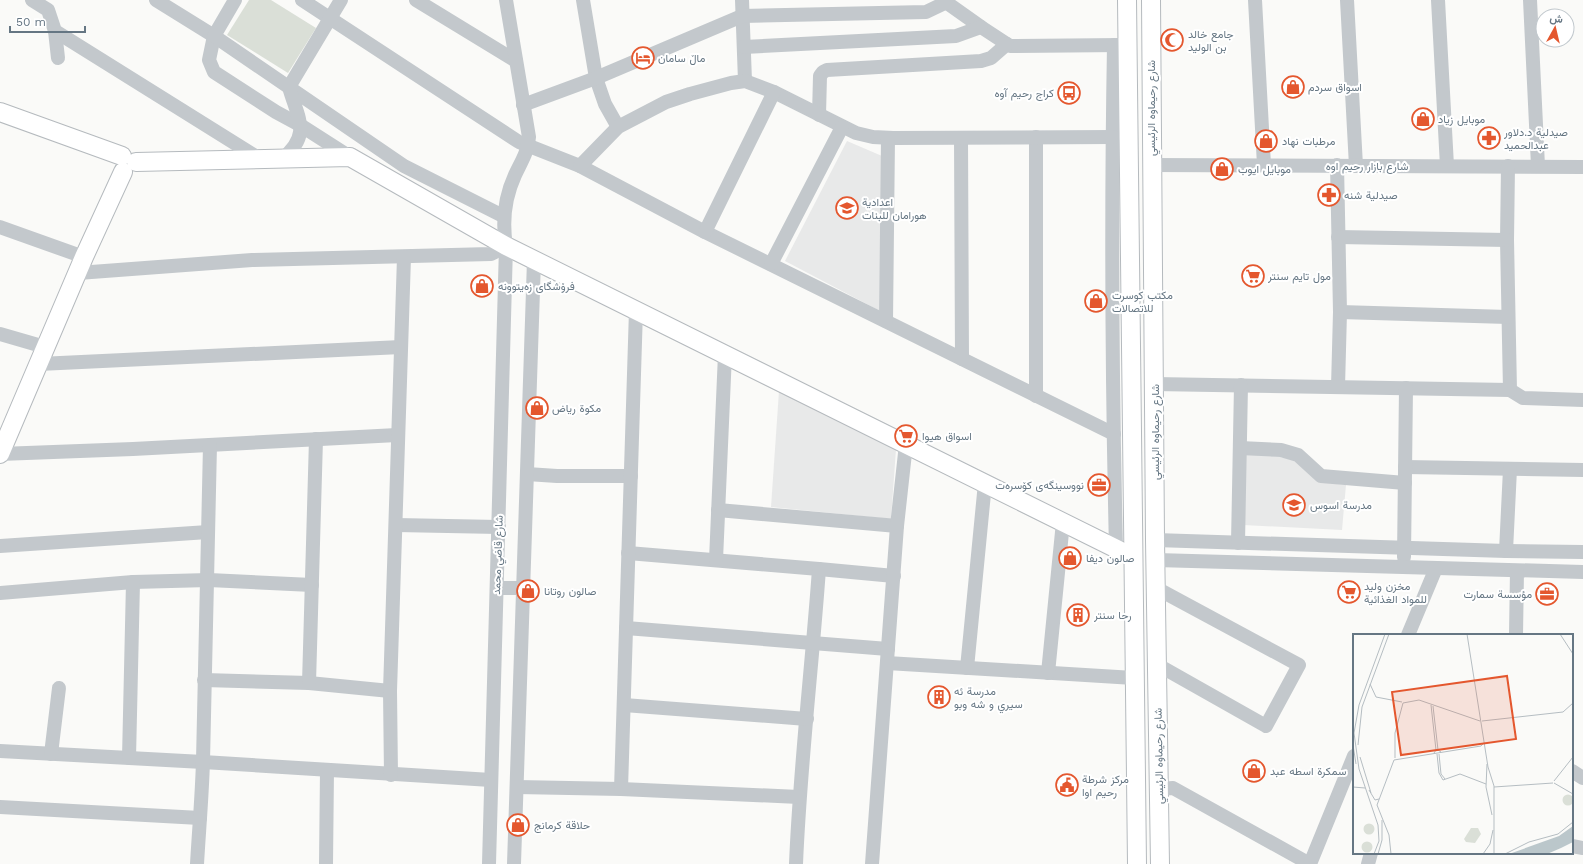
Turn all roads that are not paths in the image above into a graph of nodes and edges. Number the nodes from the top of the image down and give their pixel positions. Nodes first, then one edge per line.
1 (32, 0) edge
2 (156, 0) edge
3 (235, 0) edge
4 (302, 0) edge
5 (341, 0) edge
6 (416, 0) edge
7 (506, 0) edge
8 (583, 0) edge
9 (742, 0) edge
10 (1127, 0) edge
11 (1151, 0) edge
12 (1255, 0) edge
13 (1348, 0) edge
14 (1438, 0) edge
15 (1530, 0) edge
16 (945, 1) edge
17 (742, 16) junction
18 (329, 18) junction
19 (981, 28) junction
20 (55, 31) junction
21 (214, 36) junction
22 (1007, 44) junction
23 (1121, 45) junction
24 (744, 47) junction
25 (58, 58) dead end
26 (516, 61) junction
27 (596, 78) junction
28 (745, 81) junction
29 (289, 87) junction
30 (774, 92) junction
31 (523, 105) junction
32 (0, 112) edge
33 (819, 115) junction
34 (340, 122) junction
35 (300, 126) junction
36 (618, 126) junction
37 (842, 127) junction
38 (1036, 137) junction
39 (1113, 137) junction
40 (888, 138) junction
41 (961, 138) junction
42 (529, 146) junction
43 (344, 153) junction
44 (282, 158) junction
45 (260, 159) junction
46 (127, 164) junction
47 (1151, 165) junction
48 (1264, 165) junction
49 (580, 166) junction
50 (1337, 166) junction
51 (1356, 166) junction
52 (1446, 166) junction
53 (1508, 166) junction
54 (1538, 166) junction
55 (1583, 167) edge
56 (503, 216) junction
57 (0, 227) edge
58 (705, 232) junction
59 (1338, 238) junction
60 (1507, 240) junction
61 (503, 244) junction
62 (404, 257) junction
63 (534, 260) junction
64 (771, 264) junction
65 (81, 265) junction
66 (636, 310) junction
67 (1340, 312) junction
68 (1508, 317) junction
69 (886, 321) junction
70 (0, 334) edge
71 (401, 346) junction
72 (45, 347) junction
73 (726, 354) junction
74 (962, 359) junction
75 (39, 364) junction
76 (1154, 384) junction
77 (1241, 385) junction
78 (1338, 387) junction
79 (1406, 388) junction
80 (1510, 390) junction
81 (1036, 396) junction
82 (1583, 400) edge
83 (1114, 434) junction
84 (397, 435) junction
85 (316, 439) junction
86 (2, 444) edge
87 (210, 444) junction
88 (906, 444) junction
89 (1240, 448) junction
90 (1405, 467) junction
91 (1510, 469) junction
92 (1583, 470) edge
93 (527, 474) junction
94 (631, 476) junction
95 (985, 483) junction
96 (1405, 483) junction
97 (718, 510) junction
98 (1064, 522) junction
99 (396, 524) junction
100 (897, 526) junction
101 (499, 527) junction
102 (208, 532) junction
103 (1155, 540) junction
104 (1173, 540) junction
105 (1238, 543) junction
106 (0, 546) edge
107 (1116, 548) junction
108 (1404, 548) junction
109 (1506, 551) junction
110 (1583, 552) edge
111 (628, 553) junction
112 (1133, 557) junction
113 (716, 560) junction
114 (1156, 560) junction
115 (1175, 560) junction
116 (1405, 567) junction
117 (1436, 568) junction
118 (819, 569) junction
119 (1517, 571) junction
120 (1583, 572) edge
121 (894, 576) junction
122 (208, 580) junction
123 (133, 582) junction
124 (312, 585) junction
125 (497, 588) junction
126 (523, 588) junction
127 (1156, 588) junction
128 (0, 592) edge
129 (626, 628) junction
130 (1408, 634) edge
131 (1516, 634) edge
132 (813, 643) junction
133 (888, 649) junction
134 (886, 663) junction
135 (1158, 665) junction
136 (967, 668) junction
137 (1048, 673) junction
138 (204, 680) junction
139 (309, 683) junction
140 (1134, 685) junction
141 (59, 688) dead end
142 (390, 691) junction
143 (1158, 693) junction
144 (624, 705) junction
145 (807, 719) junction
146 (1135, 726) junction
147 (1158, 726) junction
148 (0, 752) edge
149 (51, 754) junction
150 (129, 758) junction
151 (1353, 758) edge
152 (203, 762) junction
153 (327, 770) junction
154 (1573, 771) edge
155 (391, 775) junction
156 (1583, 778) edge
157 (492, 780) junction
158 (517, 787) junction
159 (622, 789) junction
160 (1159, 789) junction
161 (799, 797) junction
162 (0, 807) edge
163 (200, 818) junction
164 (1573, 846) edge
165 (1583, 848) edge
166 (1371, 854) edge
167 (197, 864) edge
168 (326, 864) edge
169 (489, 864) edge
170 (514, 864) edge
171 (796, 864) edge
172 (872, 864) edge
173 (1137, 864) edge
174 (1160, 864) edge
175 (1310, 864) edge
176 (1368, 864) edge

1 - 20 street
2 - 21 street
3 - 21 street
4 - 18 street
5 - 18 street
6 - 26 street
7 - 26 street
8 - 27 street
9 - 17 street
10 - 23 main road, شارع رحيماوه الرئيسي
11 - 47 main road, شارع رحيماوه الرئيسي
12 - 48 street
13 - 51 street
14 - 52 street
15 - 54 street
16 - 17 street
16 - 19 street
17 - 24 street
17 - 27 street
18 - 29 street
18 - 42 street
19 - 22 street
19 - 24 street
20 - 25 street
20 - 45 street
21 - 29 street
21 - 35 street
22 - 23 street
22 - 33 street
23 - 39 street
23 - 112 main road, شارع رحيماوه الرئيسي
24 - 28 street
26 - 31 street
27 - 31 street
27 - 36 street
28 - 30 street
28 - 36 street
29 - 34 street
29 - 35 street
30 - 33 street
30 - 58 street
31 - 42 street
32 - 46 main road
33 - 37 street
34 - 43 street
34 - 56 street
35 - 43 street
35 - 44 street
36 - 49 street
37 - 40 street
37 - 64 street
38 - 39 street
38 - 41 street
38 - 81 street
39 - 83 street
40 - 41 street
40 - 69 street
41 - 74 street
42 - 49 street
42 - 56 street, شارع قاضي محمد
43 - 44 main road
43 - 61 main road
44 - 45 main road
45 - 46 main road
46 - 65 main road
47 - 48 street, شارع بازار رحيم اوه
47 - 76 main road, شارع رحيماوه الرئيسي
48 - 50 street, شارع بازار رحيم اوه
49 - 58 street
50 - 51 street, شارع بازار رحيم اوه
50 - 59 street
51 - 52 street, شارع بازار رحيم اوه
52 - 53 street, شارع بازار رحيم اوه
53 - 54 street, شارع بازار رحيم اوه
53 - 60 street
54 - 55 street, شارع بازار رحيم اوه
56 - 61 street, شارع قاضي محمد
57 - 65 street
58 - 64 street
59 - 60 street
59 - 67 street
60 - 68 street
61 - 62 street
61 - 63 main road
61 - 101 street, شارع قاضي محمد
62 - 65 street
62 - 71 street
63 - 66 main road
63 - 93 street
64 - 69 street
65 - 72 main road
66 - 73 main road
66 - 94 street
67 - 68 street
67 - 78 street
68 - 80 street
69 - 74 street
70 - 72 street
71 - 75 street
71 - 84 street
72 - 75 main road
73 - 88 main road
73 - 97 street
74 - 81 street
75 - 86 main road
76 - 77 street
76 - 103 main road, شارع رحيماوه الرئيسي
77 - 78 street
77 - 89 street
78 - 79 street
79 - 80 street
79 - 90 street
80 - 82 street
81 - 83 street
83 - 107 street
84 - 85 street
84 - 99 street
85 - 87 street
85 - 124 street
86 - 87 street
87 - 102 street
88 - 95 main road
88 - 100 street
89 - 96 street
89 - 105 street
90 - 91 street
90 - 96 street
91 - 92 street
91 - 109 street
93 - 94 street
93 - 126 street
94 - 111 street
95 - 98 main road
95 - 136 street
96 - 108 street
97 - 100 street
97 - 113 street
98 - 107 main road
98 - 137 street
99 - 101 street
99 - 142 street
100 - 121 street
101 - 125 street, شارع قاضي محمد
102 - 106 street
102 - 122 street
103 - 104 street
103 - 114 main road, شارع رحيماوه الرئيسي
104 - 105 street
104 - 115 street
105 - 108 street
107 - 112 main road
108 - 109 street
108 - 116 street
109 - 110 street
111 - 113 street
111 - 129 street
112 - 140 main road, شارع رحيماوه الرئيسي
113 - 118 street
114 - 115 street
114 - 127 main road, شارع رحيماوه الرئيسي
115 - 116 street
116 - 117 street
117 - 119 street
117 - 130 street
118 - 121 street
118 - 132 street
119 - 120 street
119 - 131 street
121 - 133 street
122 - 123 street
122 - 124 street
122 - 138 street
123 - 128 street
123 - 150 street
124 - 139 street
125 - 126 street
125 - 157 street, شارع قاضي محمد
126 - 158 street
127 - 135 main road, شارع رحيماوه الرئيسي
127 - 135 street
129 - 132 street
129 - 144 street
132 - 133 street
132 - 145 street
133 - 134 street
134 - 136 street
134 - 172 street
135 - 143 main road, شارع رحيماوه الرئيسي
136 - 137 street
137 - 140 street
138 - 139 street
138 - 152 street
139 - 142 street
140 - 143 main road
140 - 146 main road, شارع رحيماوه الرئيسي
141 - 149 street
142 - 155 street
143 - 147 main road, شارع رحيماوه الرئيسي
144 - 145 street
144 - 159 street
145 - 161 street
146 - 147 main road
146 - 173 main road, شارع رحيماوه الرئيسي
147 - 160 main road, شارع رحيماوه الرئيسي
148 - 149 street
149 - 150 street
150 - 152 street
151 - 175 street
152 - 153 street
152 - 163 street
153 - 155 street
153 - 168 street
154 - 156 street
155 - 157 street
157 - 169 street, شارع قاضي محمد
158 - 159 street
158 - 170 street
159 - 161 street
160 - 174 main road, شارع رحيماوه الرئيسي
160 - 175 street
161 - 171 street
162 - 163 street
163 - 167 street
164 - 165 street
166 - 176 street

